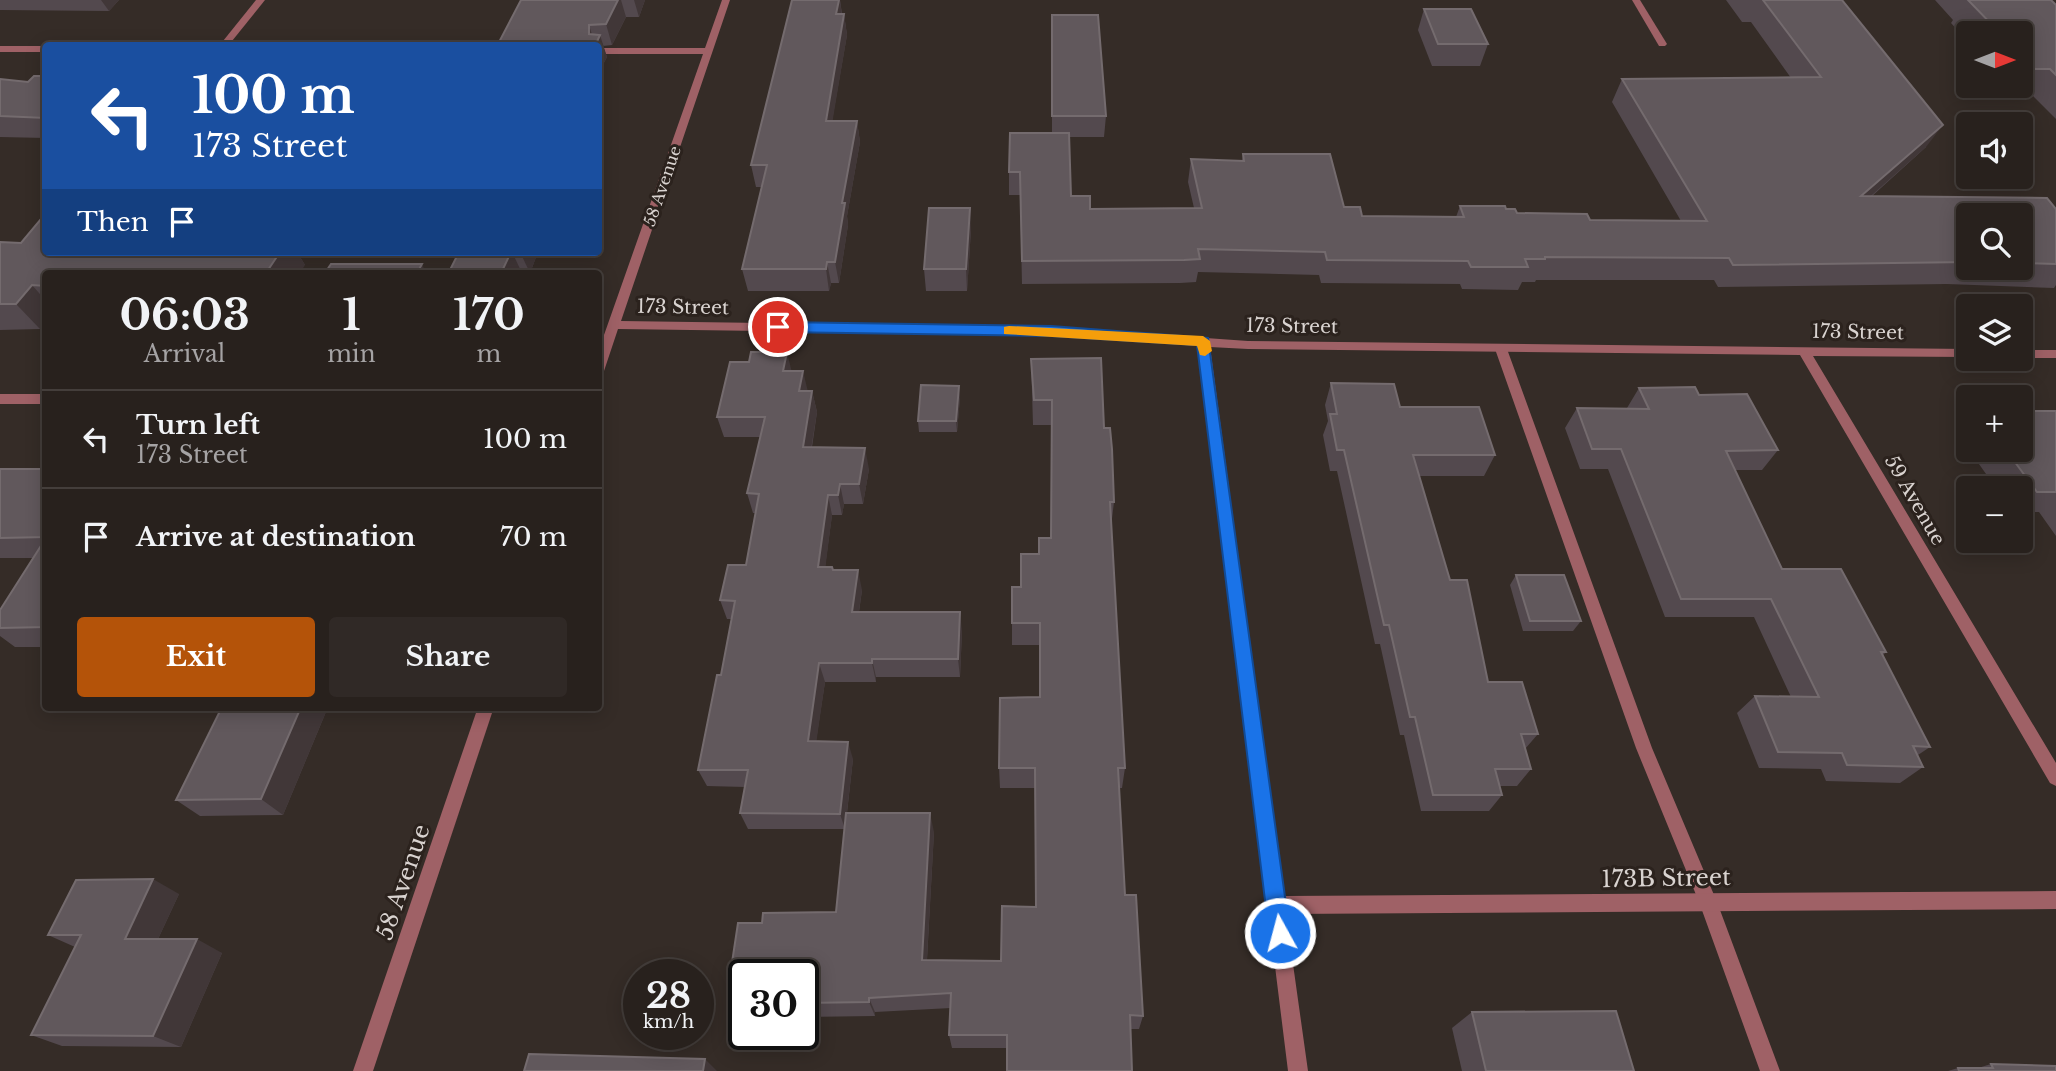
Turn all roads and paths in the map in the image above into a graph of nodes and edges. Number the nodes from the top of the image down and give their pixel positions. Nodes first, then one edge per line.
1 (261, 0) edge
2 (726, 0) edge
3 (1636, 0) edge
4 (226, 42) edge
5 (1662, 44) dead end
6 (0, 49) edge
7 (42, 49) edge
8 (602, 51) edge
9 (709, 51) junction
10 (614, 325) junction
11 (1203, 341) junction
12 (1501, 349) junction
13 (1804, 351) junction
14 (1956, 353) edge
15 (2033, 354) edge
16 (2056, 354) edge
17 (602, 360) edge
18 (0, 399) edge
19 (42, 399) edge
20 (485, 711) edge
21 (2056, 778) edge
22 (2056, 900) edge
23 (1708, 902) junction
24 (1276, 905) junction
25 (363, 1071) edge
26 (1298, 1071) edge
27 (1770, 1071) edge

1 - 4 street
2 - 9 street, 58 Avenue
3 - 5 street
6 - 7 street
8 - 9 street
9 - 10 street, 58 Avenue
10 - 11 street, 173 Street
10 - 17 street, 58 Avenue
11 - 12 street, 173 Street
11 - 24 street
12 - 13 street, 173 Street
12 - 23 street
13 - 14 street, 173 Street
13 - 21 street, 59 Avenue
15 - 16 street
18 - 19 street
20 - 25 street, 58 Avenue
22 - 23 street, 173B Street
23 - 24 street, 173B Street
23 - 27 street
24 - 26 street

